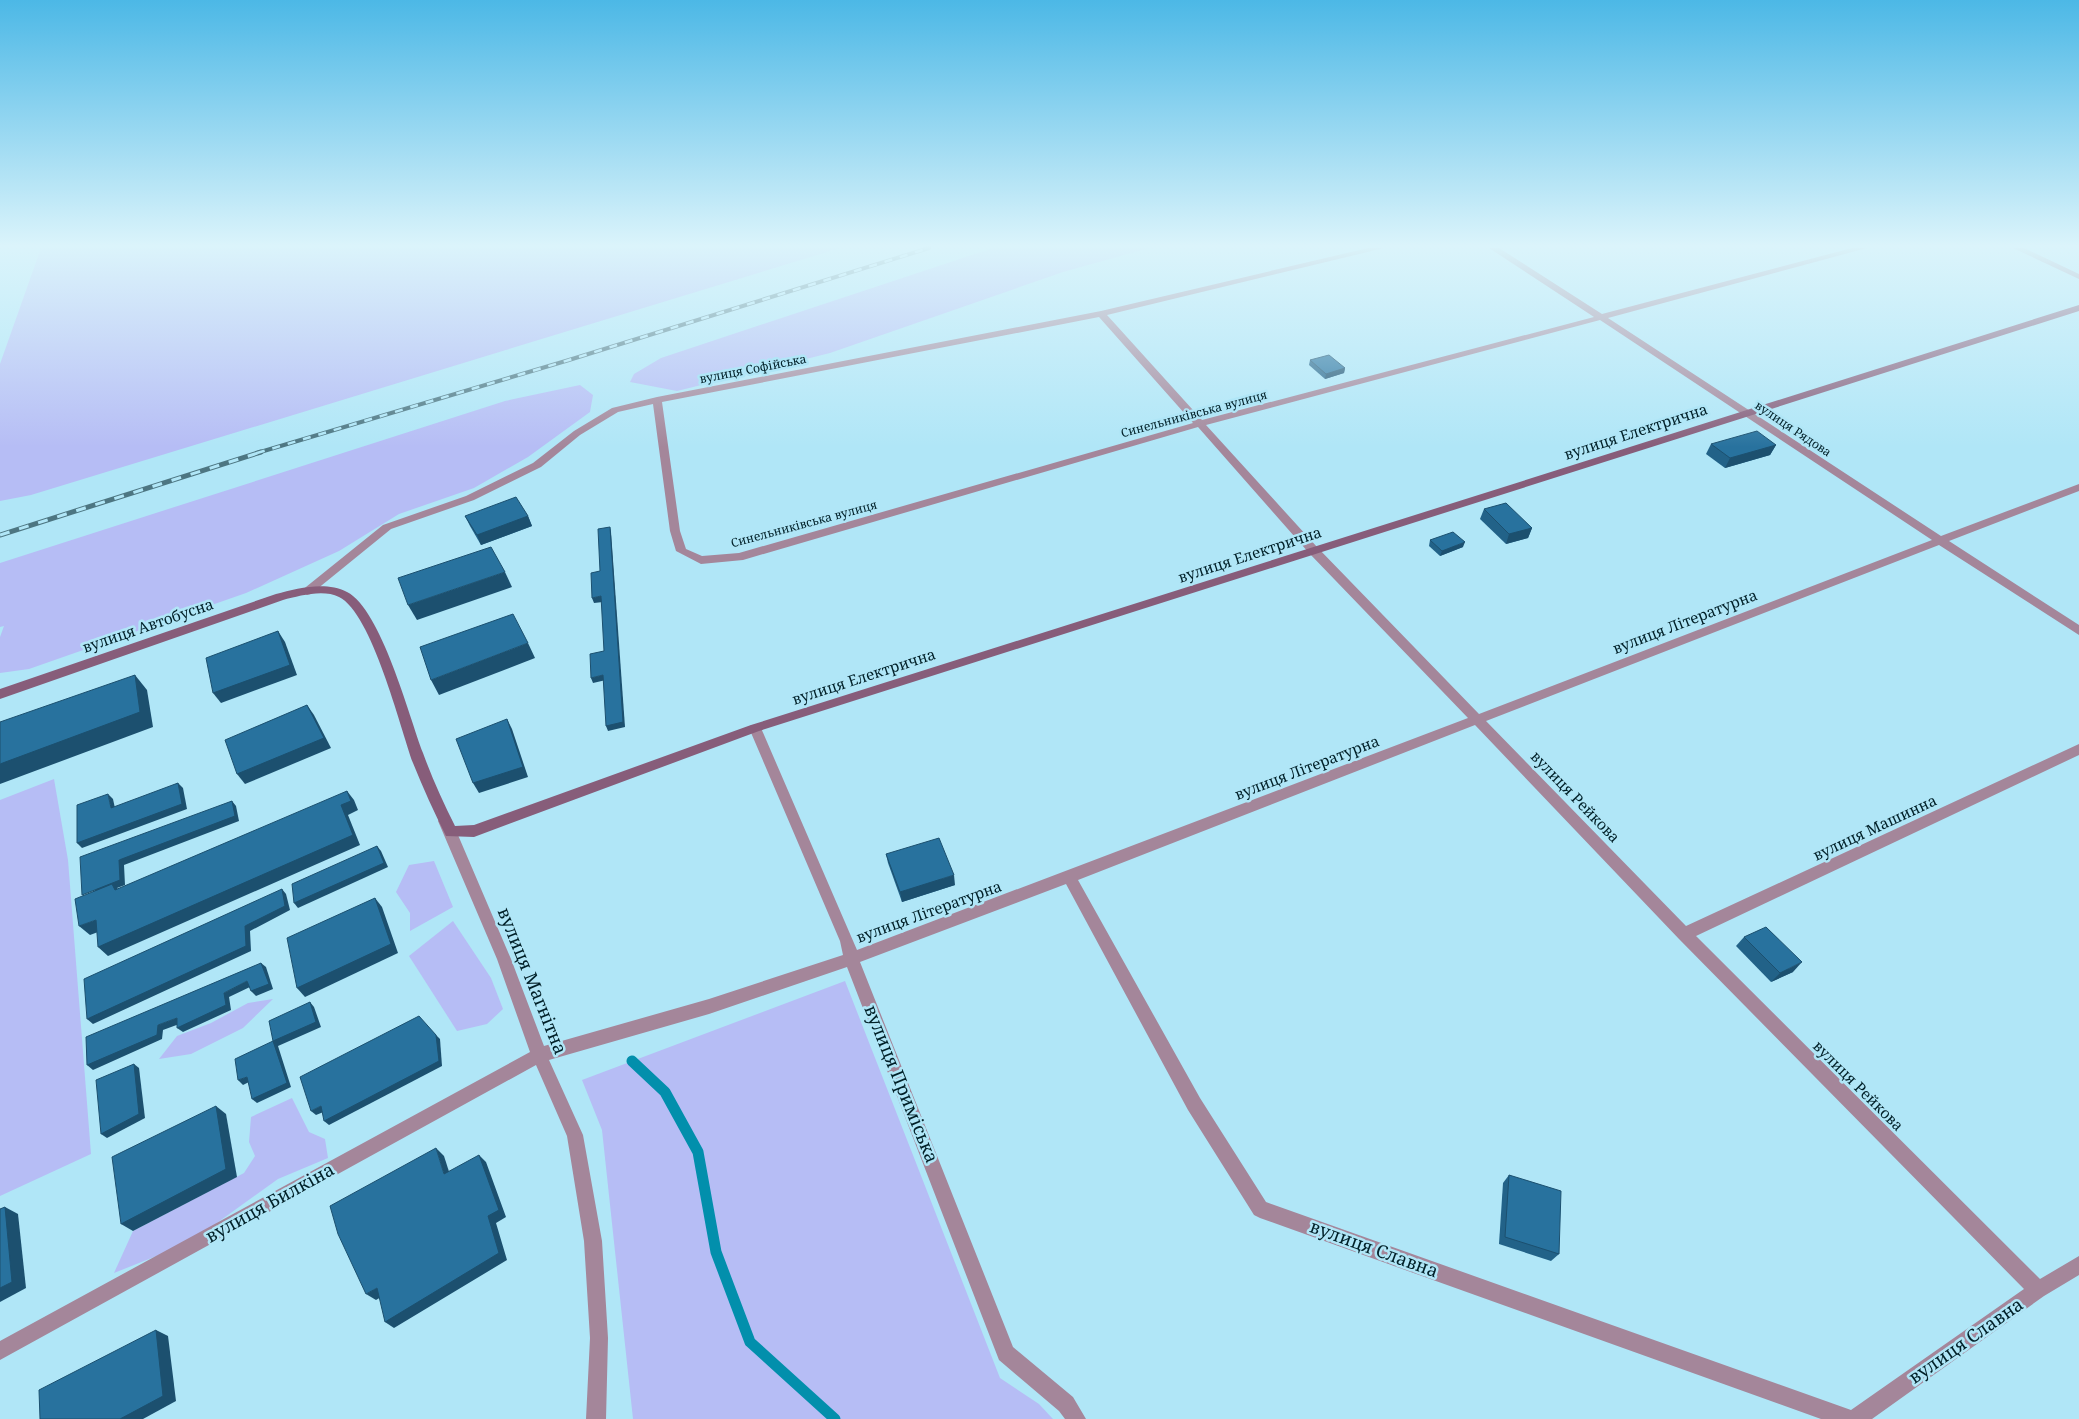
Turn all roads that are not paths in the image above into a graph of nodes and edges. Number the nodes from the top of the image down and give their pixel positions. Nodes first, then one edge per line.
1 (1100, 314) edge
2 (1101, 314) edge
3 (1598, 314) edge
4 (1618, 314) edge
5 (2059, 314) edge
6 (1604, 318) junction
7 (657, 400) junction
8 (1746, 413) junction
9 (1199, 424) junction
10 (2079, 487) edge
11 (1939, 541) junction
12 (1313, 550) junction
13 (307, 591) junction
14 (331, 591) joint
15 (2079, 631) edge
16 (0, 694) edge
17 (1478, 719) junction
18 (755, 728) junction
19 (2079, 749) edge
20 (451, 832) junction
21 (1069, 877) junction
22 (1684, 934) junction
23 (851, 958) junction
24 (539, 1055) junction
25 (2079, 1265) edge
26 (2038, 1290) junction
27 (0, 1351) edge
28 (596, 1419) edge
29 (1076, 1419) edge
30 (1848, 1419) edge
31 (1855, 1419) edge

1 - 7 street, вулиця Софійська
2 - 9 street, вулиця Рейкова
3 - 6 street, вулиця Рядова
4 - 6 street, Синельниківська вулиця
5 - 8 street, вулиця Електрична
6 - 8 street, вулиця Рядова
6 - 9 street, Синельниківська вулиця
7 - 9 street, Синельниківська вулиця
7 - 13 street, вулиця Автобусна
8 - 11 street, вулиця Рядова
8 - 12 street, вулиця Електрична
9 - 12 street, вулиця Рейкова
10 - 11 street, вулиця Літературна
11 - 15 street, вулиця Рядова
11 - 17 street, вулиця Літературна
12 - 17 street, вулиця Рейкова
12 - 18 street, вулиця Електрична
13 - 14 street, вулиця Автобусна
13 - 16 street, вулиця Автобусна
14 - 20 street, вулиця Магнітна
17 - 21 street, вулиця Літературна
17 - 22 street, вулиця Рейкова
18 - 20 street, вулиця Електрична
18 - 23 street, вулиця Приміська
19 - 22 street, вулиця Машинна
20 - 24 street, вулиця Магнітна
21 - 23 street, вулиця Літературна
21 - 30 street, вулиця Славна
22 - 26 street, вулиця Рейкова
23 - 24 street, вулиця Літературна
23 - 29 street, вулиця Приміська
24 - 27 street, вулиця Билкіна
24 - 28 street, вулиця Магнітна
25 - 26 street, вулиця Славна
26 - 31 street, вулиця Славна

